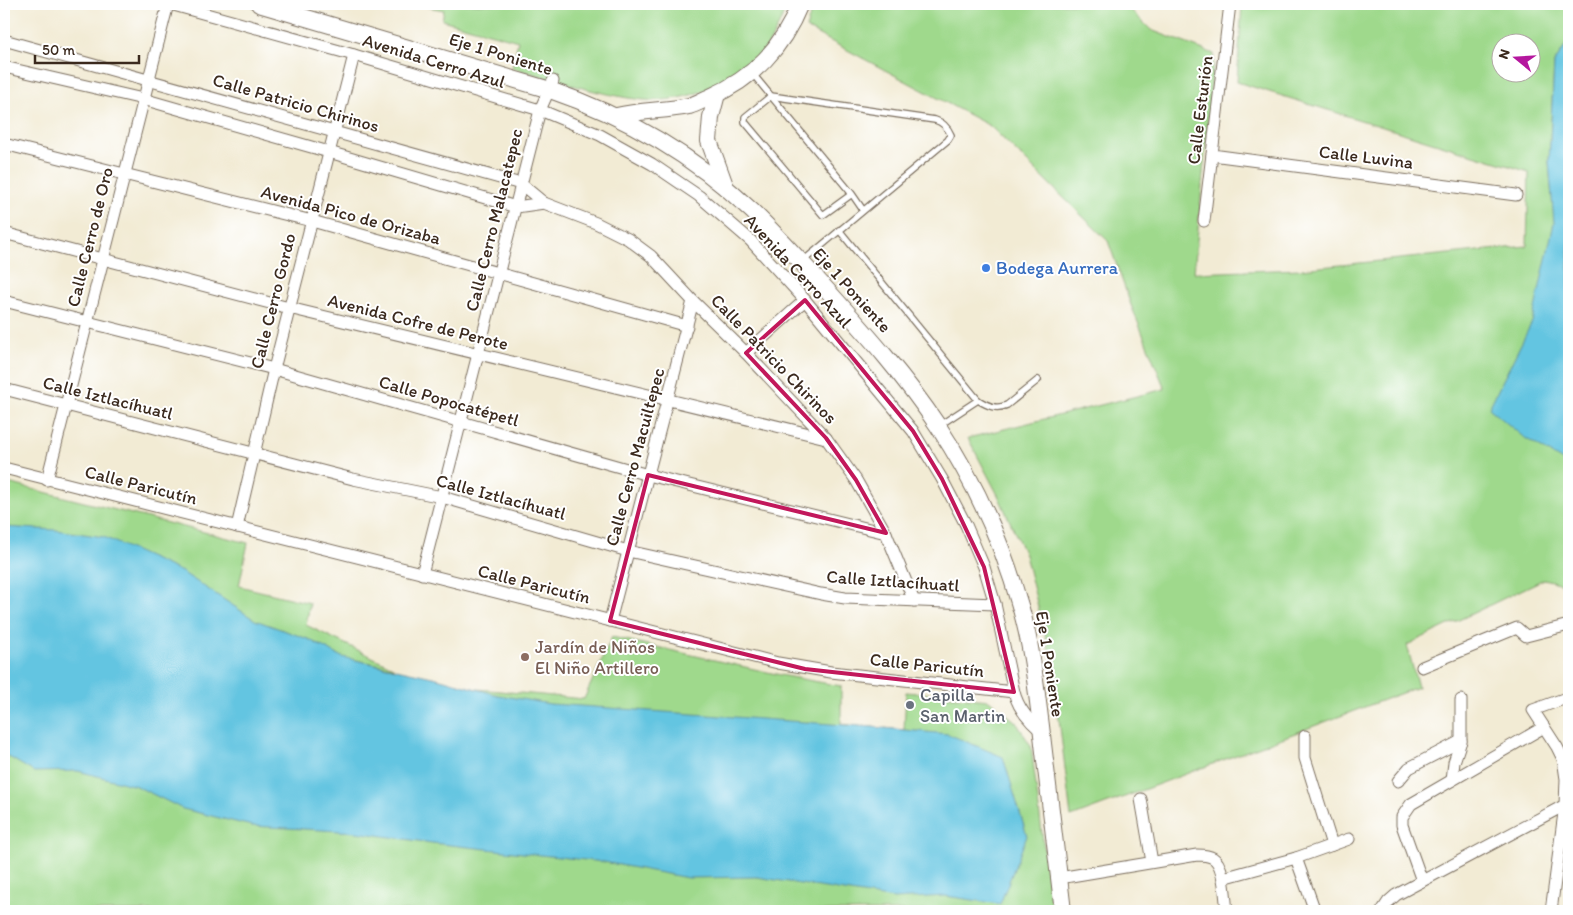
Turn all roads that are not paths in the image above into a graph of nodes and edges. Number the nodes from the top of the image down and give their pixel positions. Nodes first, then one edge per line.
1 (169, 4) edge
2 (259, 4) edge
3 (800, 4) edge
4 (1230, 4) edge
5 (4, 40) edge
6 (354, 55) junction
7 (4, 67) edge
8 (752, 72) junction
9 (148, 79) junction
10 (551, 85) junction
11 (717, 94) junction
12 (771, 96) junction
13 (143, 99) junction
14 (236, 104) junction
15 (540, 110) junction
16 (617, 116) junction
17 (231, 124) junction
18 (334, 131) junction
19 (4, 144) edge
20 (329, 152) junction
21 (1212, 155) junction
22 (124, 175) junction
23 (521, 184) junction
24 (726, 188) junction
25 (852, 194) junction
26 (1516, 195) dead end
27 (544, 203) junction
28 (516, 207) junction
29 (863, 210) junction
30 (312, 220) junction
31 (1204, 221) dead end
32 (838, 230) junction
33 (4, 233) edge
34 (103, 259) junction
35 (802, 262) junction
36 (499, 274) junction
37 (805, 300) junction
38 (4, 301) edge
39 (693, 301) junction
40 (289, 308) junction
41 (87, 321) junction
42 (687, 326) junction
43 (746, 353) junction
44 (478, 354) junction
45 (274, 369) junction
46 (1038, 380) dead end
47 (4, 389) edge
48 (668, 400) junction
49 (978, 400) junction
50 (66, 406) junction
51 (461, 423) junction
52 (938, 426) junction
53 (826, 438) junction
54 (254, 453) junction
55 (4, 468) edge
56 (648, 475) junction
57 (47, 480) junction
58 (442, 497) junction
59 (237, 527) junction
60 (886, 533) junction
61 (628, 551) junction
62 (422, 574) junction
63 (914, 601) junction
64 (995, 604) junction
65 (610, 621) junction
66 (1569, 625) edge
67 (1422, 668) dead end
68 (1014, 692) junction
69 (1569, 697) edge
70 (1462, 700) dead end
71 (1544, 727) junction
72 (1041, 731) junction
73 (1306, 736) dead end
74 (1461, 741) junction
75 (1452, 780) junction
76 (1398, 781) dead end
77 (1141, 799) dead end
78 (1565, 805) junction
79 (1349, 839) dead end
80 (1332, 845) junction
81 (1296, 858) junction
82 (1152, 862) junction
83 (1059, 878) junction
84 (1223, 878) junction
85 (1422, 881) junction
86 (1063, 911) edge
87 (1227, 911) edge
88 (1315, 911) edge
89 (1382, 911) edge
90 (1550, 911) edge

1 - 6 street, Avenida Cerro Azul
1 - 9 street, Calle Cerro de Oro
2 - 10 main road, Eje 1 Poniente
3 - 8 main road
4 - 21 street, Calle Esturión
5 - 9 street, Calle Patricio Chirinos
6 - 15 street, Avenida Cerro Azul
6 - 18 street, Calle Cerro Gordo
7 - 13 street, Calle Patricio Chirinos
8 - 11 main road
8 - 12 lane
9 - 13 street, Calle Cerro de Oro
9 - 14 street, Calle Patricio Chirinos
10 - 15 street, Calle Cerro Malacatepec
10 - 16 main road, Eje 1 Poniente
11 - 16 main road
11 - 24 main road
12 - 25 lane
12 - 25 lane
12 - 29 lane
13 - 17 street, Calle Patricio Chirinos
13 - 22 street, Calle Cerro de Oro
14 - 17 street
14 - 18 street, Calle Patricio Chirinos
15 - 23 street, Calle Cerro Malacatepec
15 - 37 street, Avenida Cerro Azul
16 - 24 main road, Eje 1 Poniente
17 - 20 street, Calle Patricio Chirinos
18 - 20 street, Calle Cerro Gordo
18 - 23 street, Calle Patricio Chirinos
19 - 22 street, Avenida Pico de Orizaba
20 - 28 street, Calle Patricio Chirinos
20 - 30 street, Calle Cerro Gordo
21 - 26 street, Calle Luvina
21 - 31 street, Calle Esturión
22 - 30 street, Avenida Pico de Orizaba
22 - 34 street, Calle Cerro de Oro
23 - 27 street, Calle Patricio Chirinos
23 - 28 street, Calle Cerro Malacatepec
24 - 35 main road, Eje 1 Poniente
25 - 29 lane
27 - 28 street, Calle Patricio Chirinos
27 - 39 street, Calle Patricio Chirinos
28 - 36 street, Calle Cerro Malacatepec
29 - 32 lane
30 - 36 street, Avenida Pico de Orizaba
30 - 40 street, Calle Cerro Gordo
32 - 35 lane
32 - 49 lane
33 - 34 street, Avenida Cofre de Perote
34 - 40 street, Avenida Cofre de Perote
34 - 41 street, Calle Cerro de Oro
35 - 52 main road, Eje 1 Poniente
36 - 42 street, Avenida Pico de Orizaba
36 - 44 street, Calle Cerro Malacatepec
37 - 43 street
37 - 64 street, Avenida Cerro Azul
38 - 41 street, Calle Popocatépetl
39 - 42 street, Calle Cerro Macuiltepec
39 - 43 street, Calle Patricio Chirinos
40 - 44 street, Avenida Cofre de Perote
40 - 45 street, Calle Cerro Gordo
41 - 45 street, Calle Popocatépetl
41 - 50 street, Calle Cerro de Oro
42 - 48 street, Calle Cerro Macuiltepec
43 - 53 street, Calle Patricio Chirinos
44 - 48 street, Avenida Cofre de Perote
44 - 51 street, Calle Cerro Malacatepec
45 - 51 street, Calle Popocatépetl
45 - 54 street, Calle Cerro Gordo
46 - 49 lane
47 - 50 street, Calle Iztlacíhuatl
48 - 53 street, Avenida Cofre de Perote
48 - 56 street, Calle Cerro Macuiltepec
49 - 52 lane
50 - 54 street, Calle Iztlacíhuatl
50 - 57 street, Calle Cerro de Oro
51 - 56 street, Calle Popocatépetl
51 - 58 street, Calle Cerro Malacatepec
52 - 72 main road, Eje 1 Poniente
53 - 60 street, Calle Patricio Chirinos
54 - 58 street, Calle Iztlacíhuatl
54 - 59 street, Calle Cerro Gordo
55 - 57 street, Calle Paricutín
56 - 60 street, Calle Popocatépetl
56 - 61 street, Calle Cerro Macuiltepec
57 - 59 street, Calle Paricutín
58 - 61 street, Calle Iztlacíhuatl
58 - 62 street, Calle Cerro Malacatepec
59 - 62 street, Calle Paricutín
60 - 63 street, Calle Patricio Chirinos
61 - 63 street, Calle Iztlacíhuatl
61 - 65 street, Calle Cerro Macuiltepec
62 - 65 street, Calle Paricutín
63 - 64 street, Calle Iztlacíhuatl
64 - 68 street, Avenida Cerro Azul
65 - 68 street, Calle Paricutín
66 - 67 street
68 - 72 street
69 - 71 street
70 - 74 street
71 - 75 street
71 - 78 street
72 - 83 main road, Eje 1 Poniente
73 - 80 street
74 - 75 street
74 - 76 street
75 - 85 street
77 - 82 street
78 - 85 street
78 - 90 street
79 - 80 street
80 - 81 street
81 - 84 street
81 - 88 street
82 - 83 street
82 - 84 street
83 - 86 main road, Eje 1 Poniente
84 - 87 street
85 - 89 street

